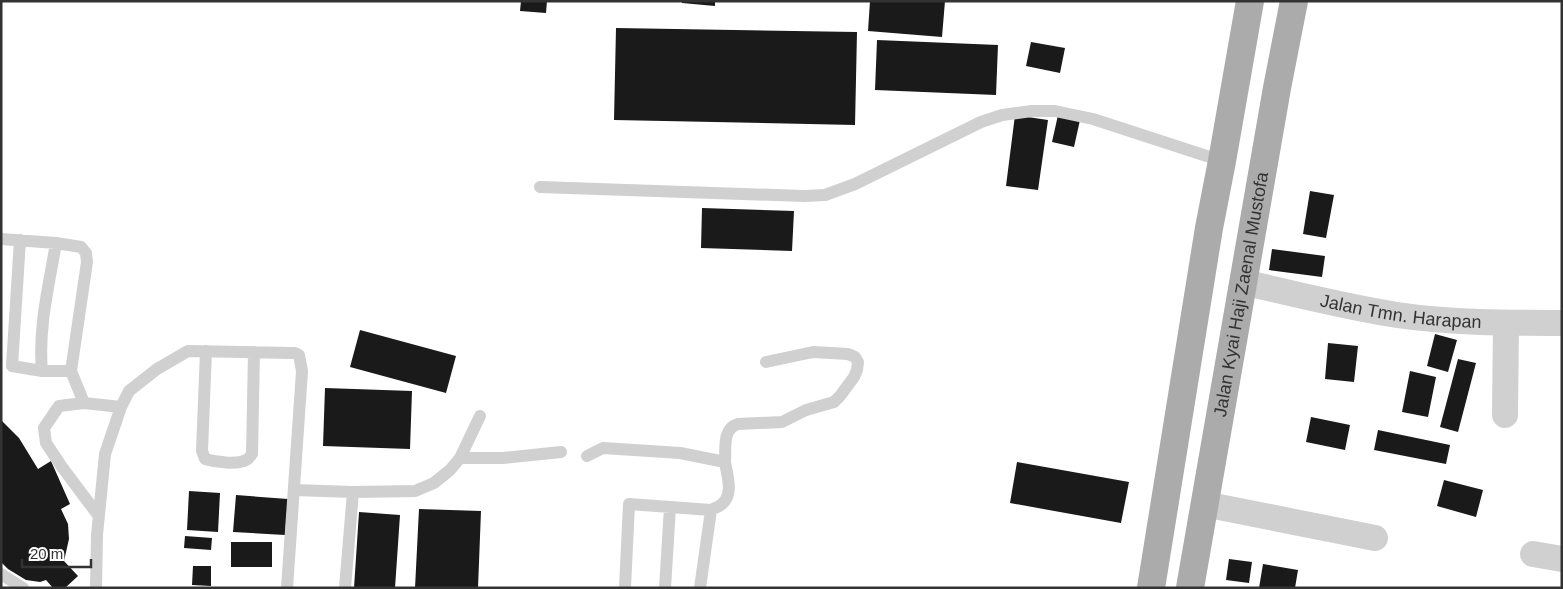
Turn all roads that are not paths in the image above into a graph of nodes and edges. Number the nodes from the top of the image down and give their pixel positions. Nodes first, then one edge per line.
1 (1250, 1) edge
2 (1294, 1) edge
3 (1236, 79) junction
4 (1277, 88) junction
5 (1222, 161) junction
6 (540, 187) dead end
7 (1, 240) edge
8 (20, 240) junction
9 (56, 243) junction
10 (1243, 282) junction
11 (1196, 315) junction
12 (1506, 323) junction
13 (1562, 323) edge
14 (1236, 324) junction
15 (206, 351) junction
16 (254, 352) junction
17 (766, 362) dead end
18 (7, 366) edge
19 (42, 371) junction
20 (71, 371) junction
21 (84, 403) junction
22 (121, 407) junction
23 (1504, 415) dead end
24 (480, 416) dead end
25 (561, 452) dead end
26 (586, 456) dead end
27 (460, 458) junction
28 (725, 462) junction
29 (294, 490) junction
30 (353, 492) junction
31 (1204, 504) junction
32 (670, 508) junction
33 (711, 510) junction
34 (98, 515) junction
35 (1375, 538) dead end
36 (1533, 554) dead end
37 (1562, 559) edge
38 (1, 574) edge
39 (23, 588) edge
40 (96, 588) edge
41 (287, 588) edge
42 (345, 588) edge
43 (625, 588) edge
44 (665, 588) edge
45 (700, 588) edge
46 (1151, 588) edge
47 (1190, 588) edge

1 - 3 main road
2 - 4 main road, Jalan Kyai Haji Zaenal Mustofa
3 - 4 main road
3 - 5 main road
4 - 10 main road, Jalan Kyai Haji Zaenal Mustofa
5 - 6 lane
5 - 11 main road
7 - 8 lane
8 - 9 lane
8 - 18 lane
9 - 19 lane
9 - 20 lane
10 - 12 street, Jalan Tmn. Harapan
10 - 14 main road, Jalan Kyai Haji Zaenal Mustofa
11 - 14 main road
11 - 46 main road
12 - 13 street, Jalan Tmn. Harapan
12 - 23 street
14 - 31 main road, Jalan Kyai Haji Zaenal Mustofa
15 - 16 lane
15 - 16 lane
15 - 22 lane
16 - 29 lane
17 - 28 lane
18 - 19 lane
19 - 20 lane
20 - 21 lane
21 - 22 lane
21 - 34 lane
22 - 34 lane
24 - 27 lane
25 - 27 lane
26 - 28 lane
27 - 30 lane
28 - 33 lane
29 - 30 lane
29 - 41 lane
30 - 42 lane
31 - 35 street
31 - 47 main road, Jalan Kyai Haji Zaenal Mustofa
32 - 33 lane
32 - 43 lane
32 - 44 lane
33 - 45 lane
34 - 40 lane
36 - 37 street
38 - 39 lane

